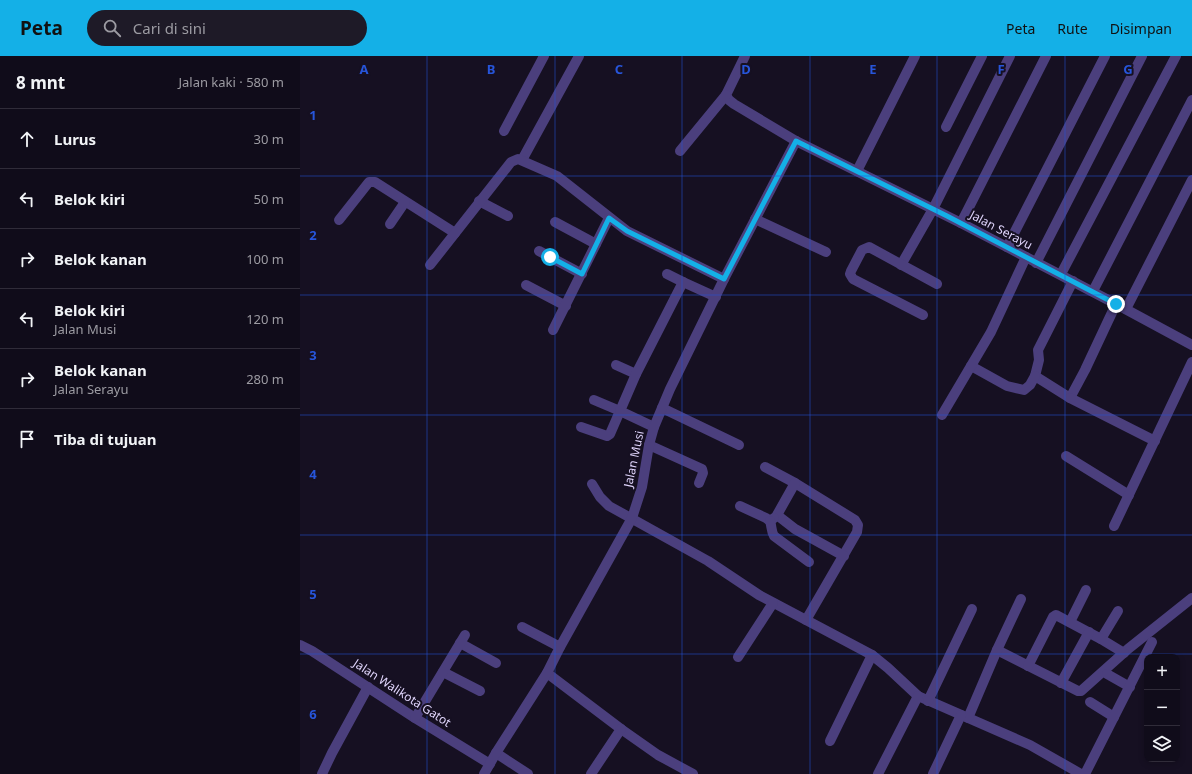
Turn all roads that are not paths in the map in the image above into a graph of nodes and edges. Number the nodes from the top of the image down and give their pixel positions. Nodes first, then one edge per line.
1 (544, 56) edge
2 (579, 56) edge
3 (745, 56) edge
4 (915, 56) edge
5 (982, 56) edge
6 (1010, 56) edge
7 (1046, 56) edge
8 (1105, 56) edge
9 (1142, 56) edge
10 (1176, 56) edge
11 (726, 95) junction
12 (1192, 100) edge
13 (946, 127) dead end
14 (504, 132) dead end
15 (796, 141) junction
16 (680, 151) dead end
17 (522, 160) junction
18 (857, 171) junction
19 (1192, 180) edge
20 (479, 201) junction
21 (405, 202) junction
22 (933, 209) junction
23 (508, 216) dead end
24 (609, 218) junction
25 (755, 219) junction
26 (339, 220) dead end
27 (555, 222) dead end
28 (961, 223) junction
29 (390, 224) dead end
30 (455, 234) junction
31 (596, 244) junction
32 (1006, 247) junction
33 (539, 252) dead end
34 (826, 252) dead end
35 (1026, 258) junction
36 (1036, 263) junction
37 (430, 265) dead end
38 (901, 265) junction
39 (582, 274) junction
40 (667, 274) dead end
41 (1061, 274) junction
42 (724, 279) junction
43 (1073, 281) junction
44 (683, 282) junction
45 (937, 284) dead end
46 (526, 285) dead end
47 (1093, 291) junction
48 (716, 297) junction
49 (1116, 304) junction
50 (566, 306) junction
51 (1126, 309) junction
52 (923, 315) dead end
53 (553, 330) dead end
54 (1192, 345) edge
55 (1192, 362) edge
56 (616, 364) dead end
57 (971, 366) junction
58 (636, 374) junction
59 (1035, 376) junction
60 (1070, 398) junction
61 (594, 400) dead end
62 (662, 408) junction
63 (620, 411) junction
64 (942, 415) dead end
65 (581, 427) dead end
66 (654, 427) junction
67 (1155, 441) junction
68 (649, 445) junction
69 (739, 445) dead end
70 (1066, 456) dead end
71 (765, 467) dead end
72 (698, 483) dead end
73 (795, 483) junction
74 (592, 484) dead end
75 (1129, 495) junction
76 (740, 506) dead end
77 (632, 518) junction
78 (774, 518) junction
79 (1114, 526) dead end
80 (844, 556) junction
81 (809, 562) dead end
82 (1086, 590) dead end
83 (1192, 598) edge
84 (1021, 599) dead end
85 (773, 603) junction
86 (972, 609) dead end
87 (1118, 611) dead end
88 (806, 620) junction
89 (1070, 622) junction
90 (522, 627) dead end
91 (1088, 632) junction
92 (1101, 639) junction
93 (1152, 642) dead end
94 (300, 645) edge
95 (560, 647) junction
96 (997, 650) junction
97 (1124, 653) junction
98 (872, 655) junction
99 (738, 657) dead end
100 (496, 663) dead end
101 (1028, 666) junction
102 (443, 672) junction
103 (547, 673) junction
104 (1107, 674) dead end
105 (1061, 683) junction
106 (368, 687) junction
107 (1130, 687) junction
108 (480, 692) dead end
109 (918, 696) junction
110 (928, 701) junction
111 (1090, 702) dead end
112 (964, 717) junction
113 (1114, 717) junction
114 (415, 718) junction
115 (621, 729) junction
116 (830, 740) dead end
117 (496, 753) junction
118 (490, 764) junction
119 (322, 774) edge
120 (484, 774) edge
121 (528, 774) edge
122 (591, 774) edge
123 (693, 774) edge
124 (878, 774) edge
125 (933, 774) edge
126 (1081, 774) edge
127 (1086, 774) edge

1 - 14 street
2 - 17 street
3 - 11 street
4 - 18 street
5 - 13 street
6 - 22 street
7 - 28 street
8 - 32 street
9 - 36 street
10 - 41 street
11 - 15 street, Jalan Serayu
11 - 16 street
12 - 47 street
15 - 18 street, Jalan Serayu
15 - 25 street, Jalan Musi
17 - 20 street
17 - 24 street
18 - 22 street, Jalan Serayu
19 - 51 street
20 - 23 street
20 - 30 street
21 - 26 street
21 - 29 street
21 - 30 street
22 - 28 street, Jalan Serayu
22 - 38 street
24 - 31 street
24 - 42 street
25 - 34 street
25 - 42 street, Jalan Musi
27 - 31 street
28 - 32 street, Jalan Serayu
30 - 37 street
31 - 39 street
32 - 35 street, Jalan Serayu
33 - 39 street
35 - 36 street, Jalan Serayu
35 - 57 street
36 - 41 street, Jalan Serayu
38 - 45 street
38 - 52 street
39 - 50 street
40 - 44 street
41 - 43 street, Jalan Serayu
42 - 48 street, Jalan Musi
43 - 47 street, Jalan Serayu
43 - 59 street
44 - 48 street
44 - 58 street
46 - 50 street
47 - 49 street, Jalan Serayu
48 - 62 street, Jalan Musi
49 - 51 street, Jalan Serayu
49 - 60 street
50 - 53 street
51 - 54 street, Jalan Serayu
55 - 67 street
56 - 58 street
57 - 59 street
57 - 64 street
58 - 63 street
59 - 60 street
60 - 67 street
61 - 63 street
62 - 66 street, Jalan Musi
62 - 69 street
63 - 65 street
63 - 66 street
66 - 68 street, Jalan Musi
67 - 75 street
68 - 72 street
68 - 77 street, Jalan Musi
70 - 75 street
71 - 73 street
73 - 78 street
73 - 80 street
74 - 77 street
75 - 79 street
76 - 78 street
77 - 85 street
77 - 95 street, Jalan Musi
78 - 80 street
78 - 81 street
80 - 88 street
82 - 89 street
83 - 97 street
84 - 96 street
85 - 88 street
85 - 99 street
86 - 110 street
87 - 92 street
88 - 98 street
89 - 91 street
89 - 101 street
90 - 95 street
91 - 92 street
91 - 105 street
92 - 97 street
93 - 107 street
94 - 106 street, Jalan Walikota Gatot
95 - 103 street, Jalan Musi
96 - 101 street
96 - 112 street
97 - 105 street
98 - 109 street
98 - 116 street
100 - 102 street
101 - 105 street
102 - 108 street
102 - 114 street
103 - 115 street
103 - 117 street, Jalan Musi
104 - 107 street
106 - 114 street, Jalan Walikota Gatot
106 - 119 street
107 - 113 street
109 - 110 street
109 - 124 street
110 - 112 street
111 - 113 street
112 - 125 street
112 - 126 street
113 - 127 street
114 - 118 street, Jalan Walikota Gatot
115 - 122 street
115 - 123 street
117 - 118 street, Jalan Musi
117 - 121 street
118 - 120 street, Jalan Musi

